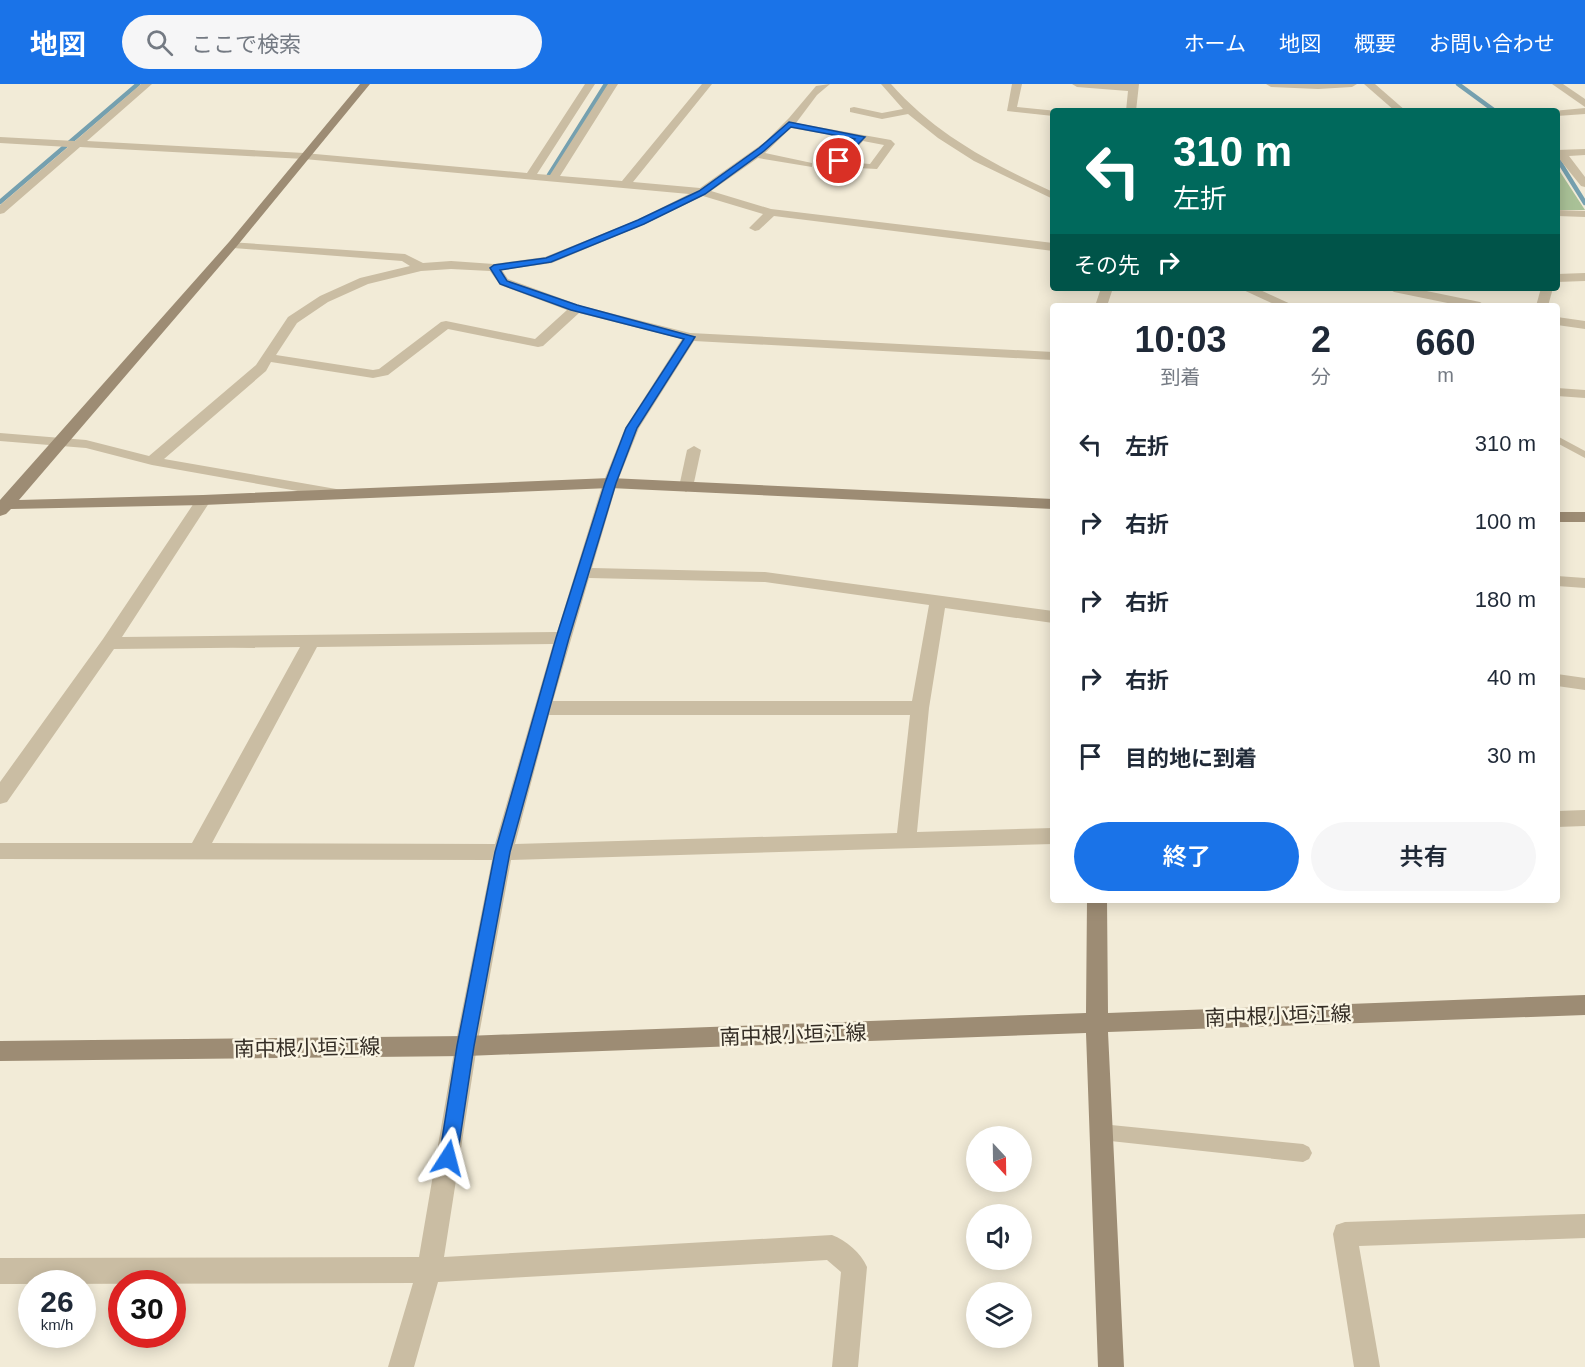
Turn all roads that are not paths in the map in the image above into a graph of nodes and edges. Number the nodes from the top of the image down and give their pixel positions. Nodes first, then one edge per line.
1 (132, 84) edge
2 (147, 84) edge
3 (365, 84) edge
4 (590, 84) edge
5 (613, 84) edge
6 (707, 84) edge
7 (825, 84) edge
8 (886, 84) edge
9 (1017, 84) edge
10 (1077, 84) edge
11 (1271, 84) edge
12 (1352, 84) edge
13 (1369, 84) edge
14 (1557, 84) edge
15 (1134, 86) edge
16 (1585, 104) edge
17 (1131, 108) edge
18 (1397, 108) edge
19 (854, 110) dead end
20 (910, 111) junction
21 (1585, 111) edge
22 (1050, 113) edge
23 (1560, 113) edge
24 (789, 125) junction
25 (861, 137) dead end
26 (0, 140) edge
27 (70, 144) junction
28 (1585, 152) edge
29 (1560, 153) edge
30 (754, 154) junction
31 (304, 156) junction
32 (808, 165) dead end
33 (530, 177) junction
34 (553, 179) junction
35 (1585, 184) edge
36 (625, 185) junction
37 (702, 192) junction
38 (1050, 194) edge
39 (0, 196) edge
40 (0, 211) edge
41 (876, 211) dead end
42 (771, 212) junction
43 (1560, 213) edge
44 (1585, 214) edge
45 (867, 225) junction
46 (755, 228) dead end
47 (232, 244) junction
48 (1050, 247) edge
49 (421, 267) junction
50 (494, 268) junction
51 (1585, 277) edge
52 (1560, 278) edge
53 (1252, 291) edge
54 (1408, 291) edge
55 (1282, 303) edge
56 (1466, 303) edge
57 (577, 308) junction
58 (1560, 321) edge
59 (1585, 325) edge
60 (690, 337) junction
61 (1050, 356) edge
62 (268, 357) junction
63 (1560, 392) edge
64 (1585, 394) edge
65 (0, 437) edge
66 (1560, 441) edge
67 (63, 442) junction
68 (694, 450) dead end
69 (1585, 454) edge
70 (152, 460) junction
71 (610, 483) junction
72 (686, 487) junction
73 (337, 493) junction
74 (203, 500) junction
75 (1050, 504) edge
76 (2, 508) edge
77 (1560, 517) edge
78 (1585, 517) edge
79 (584, 573) junction
80 (1560, 581) edge
81 (1585, 583) edge
82 (938, 601) junction
83 (1050, 617) edge
84 (563, 638) junction
85 (312, 641) junction
86 (109, 644) junction
87 (1560, 680) edge
88 (1585, 684) edge
89 (542, 708) junction
90 (920, 708) junction
91 (0, 797) edge
92 (1585, 818) edge
93 (1560, 819) edge
94 (1050, 836) edge
95 (906, 841) junction
96 (0, 850) edge
97 (198, 850) junction
98 (503, 852) junction
99 (1097, 903) edge
100 (1585, 1005) edge
101 (1096, 1023) junction
102 (466, 1046) junction
103 (0, 1051) edge
104 (1101, 1132) junction
105 (1304, 1153) dead end
106 (1585, 1226) edge
107 (429, 1270) junction
108 (0, 1271) edge
109 (401, 1367) edge
110 (845, 1367) edge
111 (1111, 1367) edge
112 (1367, 1367) edge

1 - 27 street
2 - 27 street
3 - 31 street
4 - 33 street
5 - 34 street
6 - 36 street
7 - 24 street
8 - 20 street
9 - 22 street
10 - 15 street
11 - 12 street
13 - 18 street
14 - 16 street
15 - 17 street
19 - 20 street
20 - 38 street
21 - 23 street
24 - 25 street
24 - 30 street
26 - 27 street
27 - 31 street
27 - 39 street
27 - 40 street
28 - 29 street
29 - 35 street
30 - 32 street
30 - 37 street
31 - 33 street
31 - 47 street
33 - 34 street
34 - 36 street
36 - 37 street
37 - 42 street
37 - 50 street
41 - 45 street
42 - 45 street
42 - 46 street
43 - 44 street
45 - 48 street
47 - 49 street
47 - 67 street
49 - 50 street
49 - 62 street
50 - 57 street
51 - 52 street
53 - 55 street
54 - 56 street
57 - 60 street
57 - 62 street
58 - 59 street
60 - 61 street
60 - 71 street
62 - 70 street
63 - 64 street
65 - 67 street
66 - 69 lane
67 - 70 street
67 - 76 street
68 - 72 street
70 - 73 street
71 - 72 street
71 - 73 street
71 - 79 street
72 - 75 street
73 - 74 street
74 - 76 street
74 - 86 street
77 - 78 street
79 - 82 street
79 - 84 street
80 - 81 street
82 - 83 street
82 - 90 street
84 - 85 street
84 - 89 street
85 - 86 street
85 - 97 street
86 - 91 street
87 - 88 street
89 - 90 street
89 - 98 street
90 - 95 street
92 - 93 street
94 - 95 street
95 - 98 street
96 - 97 street
97 - 98 street
98 - 102 street
99 - 101 street
100 - 101 street, 南中根小垣江線
101 - 102 street, 南中根小垣江線
101 - 104 street
102 - 103 street, 南中根小垣江線
102 - 107 street
104 - 105 lane
104 - 111 street
106 - 112 street
107 - 108 street
107 - 109 street
107 - 110 street

